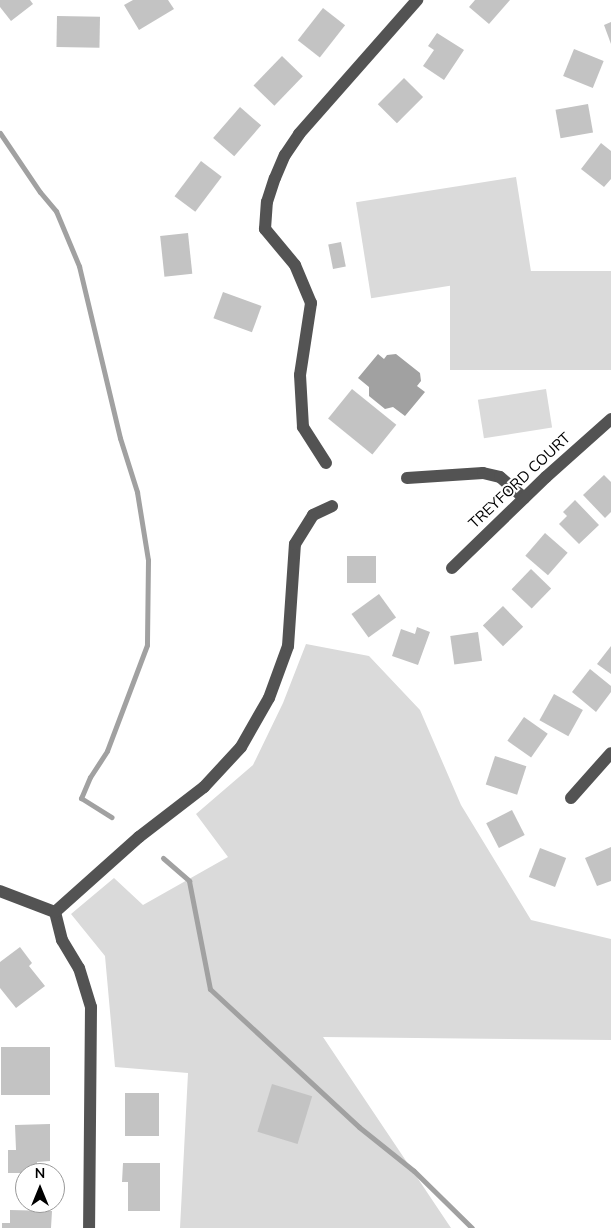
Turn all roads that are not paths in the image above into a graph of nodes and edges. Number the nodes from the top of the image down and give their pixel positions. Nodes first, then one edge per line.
1 (417, 0) edge
2 (611, 419) edge
3 (326, 463) dead end
4 (407, 478) dead end
5 (524, 498) junction
6 (332, 506) dead end
7 (452, 568) dead end
8 (611, 753) edge
9 (571, 798) dead end
10 (0, 890) edge
11 (55, 912) junction
12 (89, 1228) edge

1 - 3 street
2 - 5 street, TREYFORD COURT
4 - 5 street
5 - 7 street, TREYFORD COURT
6 - 11 street
8 - 9 street
10 - 11 street
11 - 12 street

